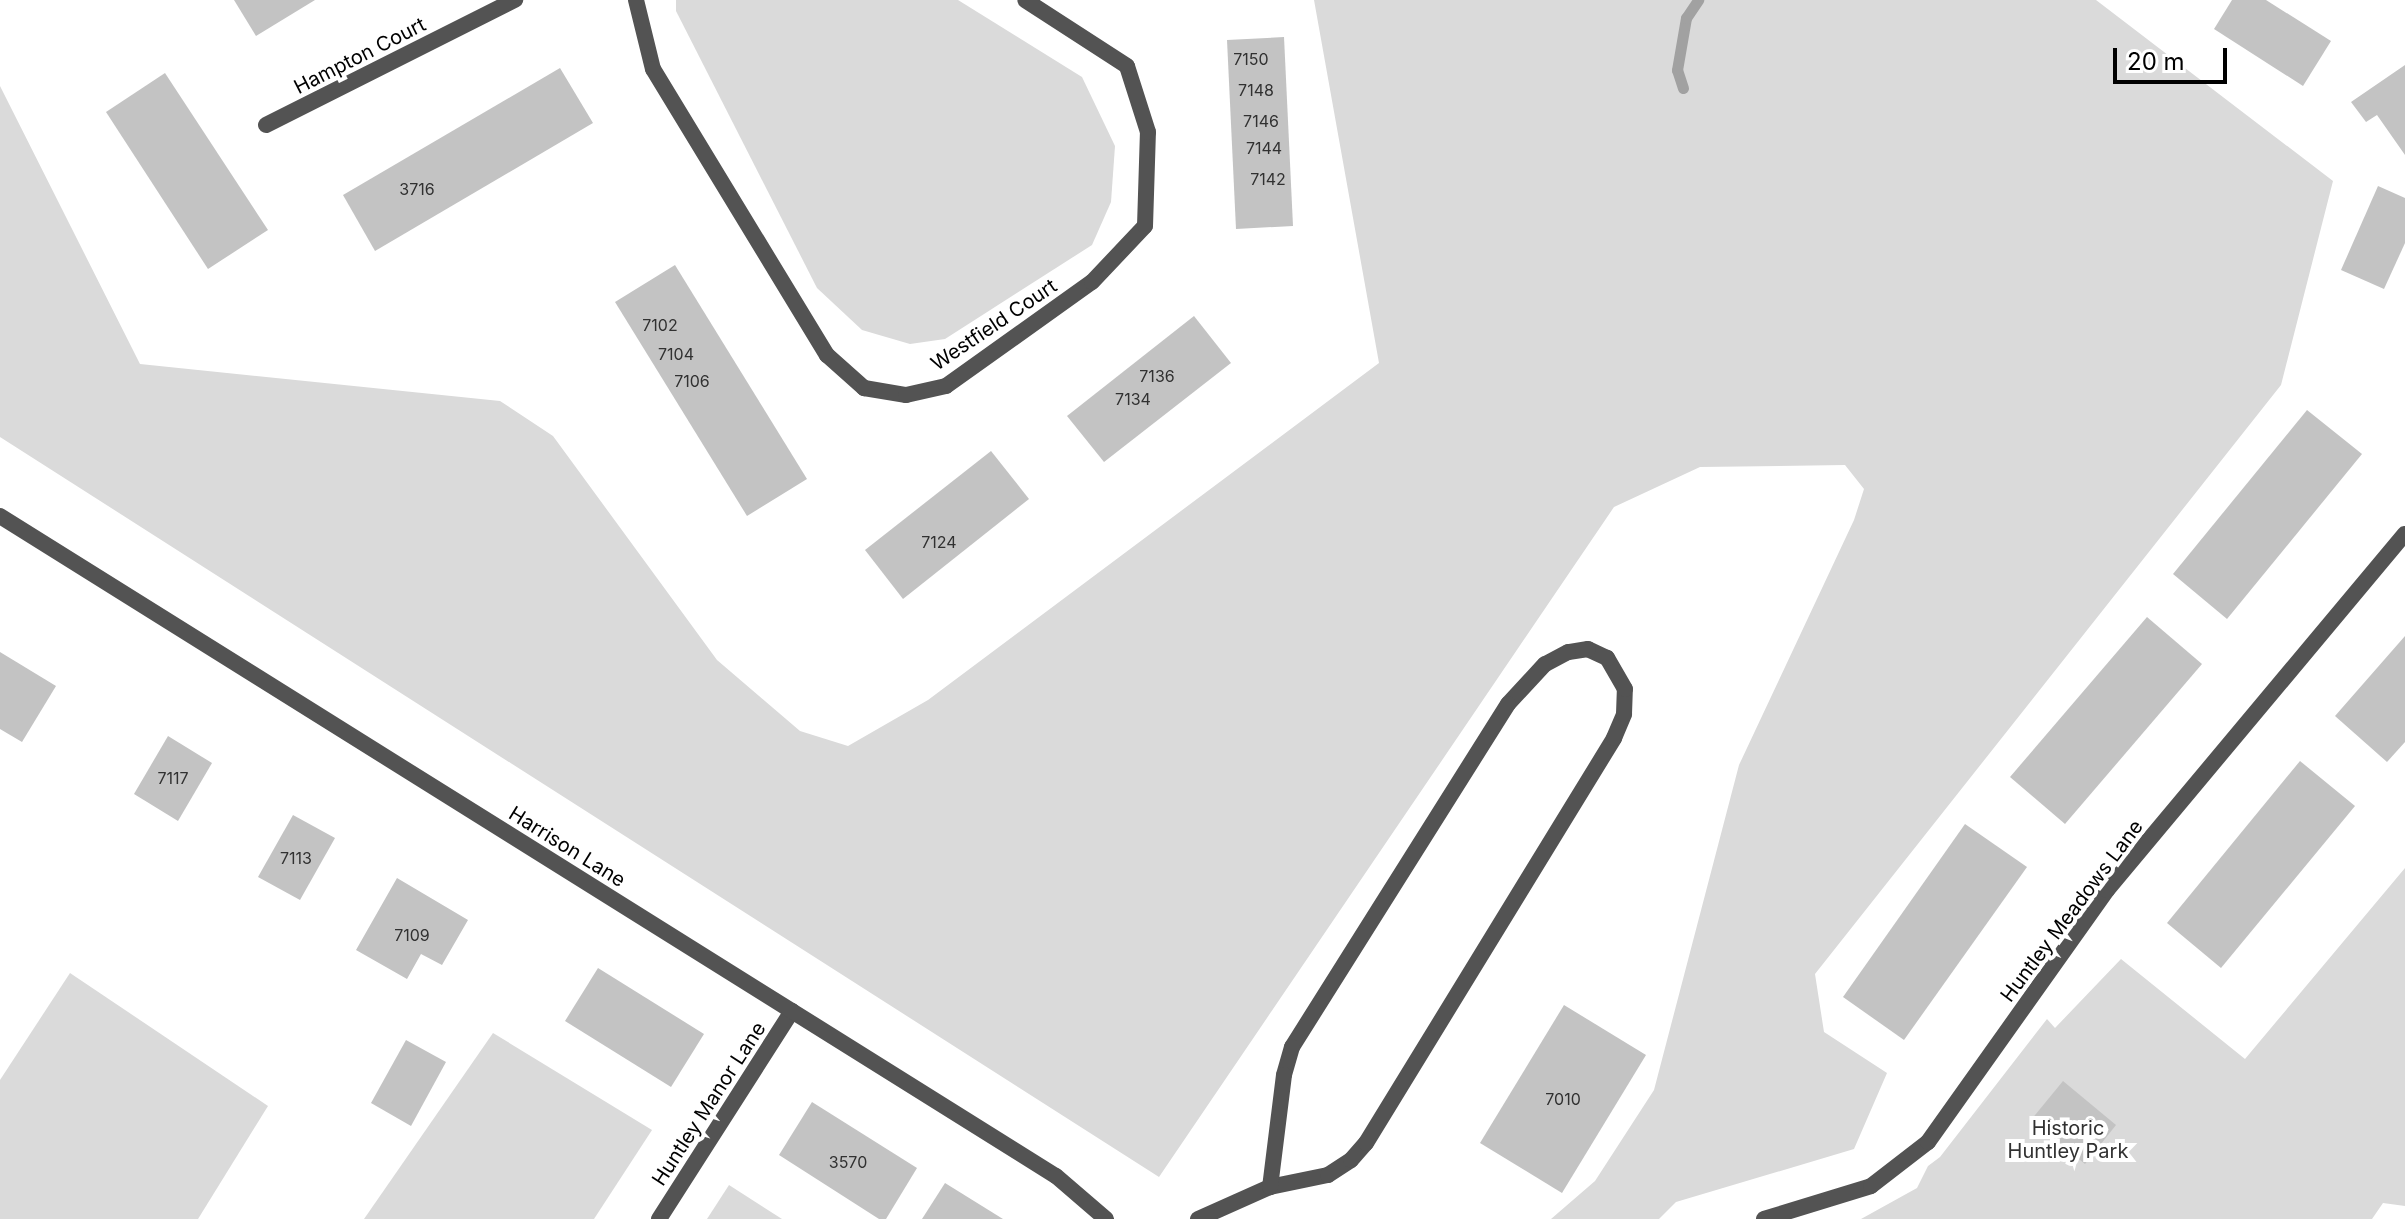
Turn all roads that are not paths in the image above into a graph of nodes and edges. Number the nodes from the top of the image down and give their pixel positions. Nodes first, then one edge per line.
1 (515, 0) edge
2 (636, 0) edge
3 (1025, 0) edge
4 (266, 125) dead end
5 (0, 516) edge
6 (2405, 534) edge
7 (792, 1011) junction
8 (1270, 1187) junction
9 (659, 1219) edge
10 (1106, 1219) edge
11 (1198, 1219) edge
12 (1764, 1219) edge

1 - 4 street, Hampton Court
2 - 3 street, Westfield Court
5 - 7 street, Harrison Lane
6 - 12 street, Huntley Meadows Lane
7 - 9 street, Huntley Manor Lane
7 - 10 street, Harrison Lane
8 - 8 street
8 - 11 street

